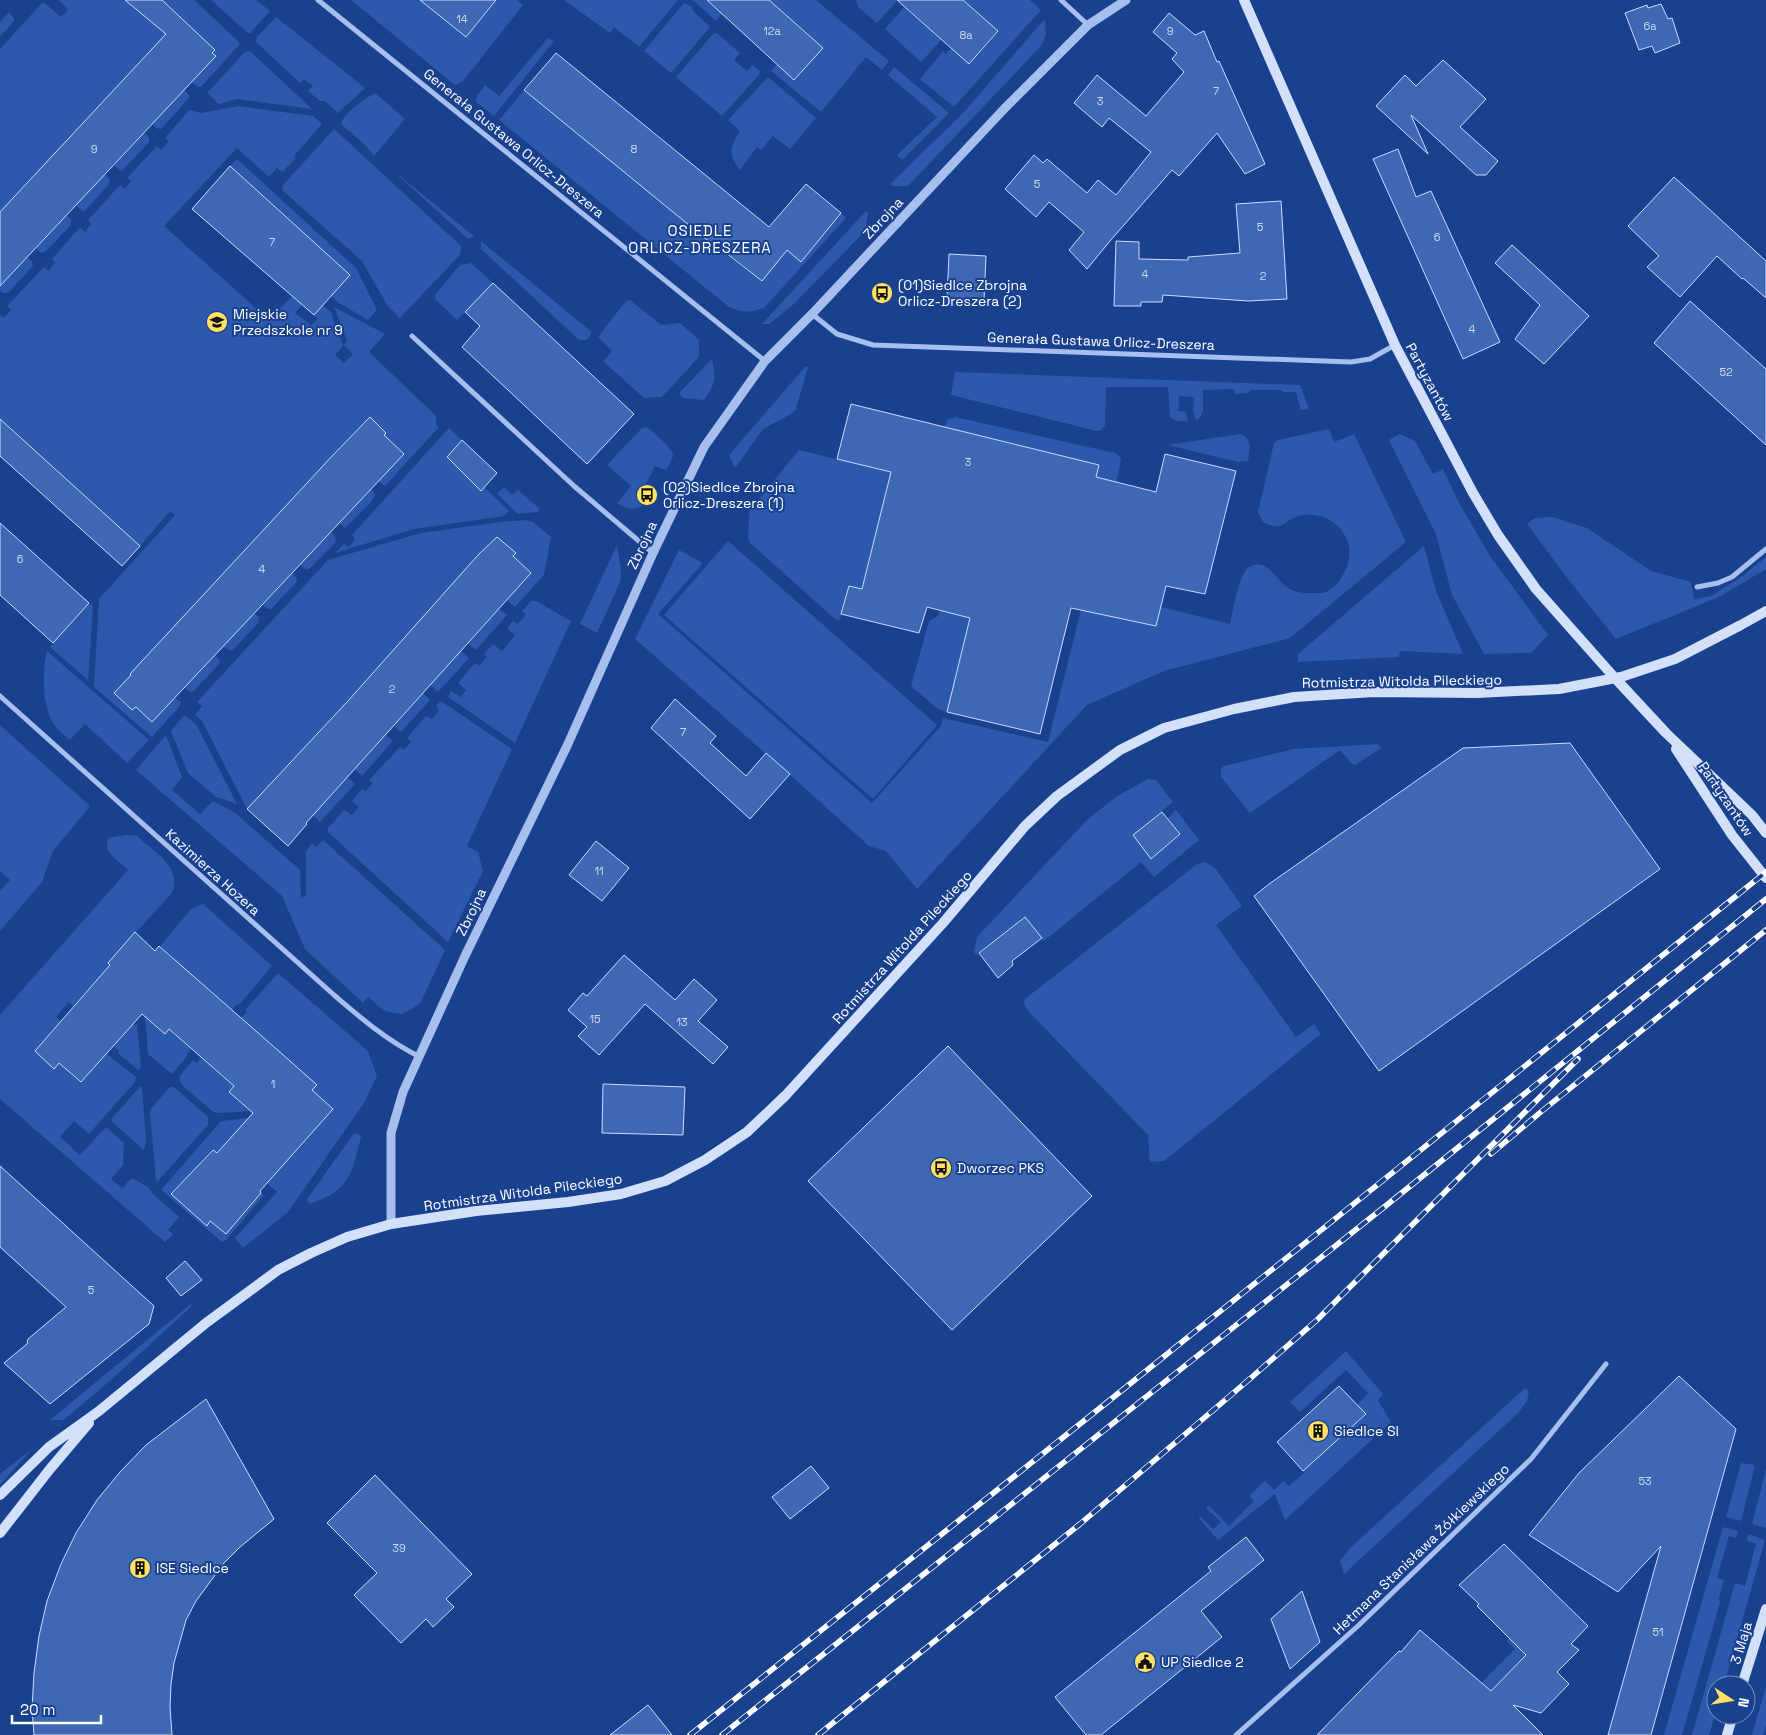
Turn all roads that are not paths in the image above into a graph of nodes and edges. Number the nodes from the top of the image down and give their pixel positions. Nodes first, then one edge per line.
1 (318, 0) edge
2 (1060, 0) edge
3 (1126, 0) edge
4 (1244, 0) edge
5 (1088, 25) junction
6 (812, 314) junction
7 (412, 336) dead end
8 (1395, 345) junction
9 (765, 361) junction
10 (1766, 549) edge
11 (653, 553) junction
12 (1697, 587) dead end
13 (1766, 610) edge
14 (0, 696) edge
15 (1666, 733) junction
16 (1766, 833) edge
17 (1766, 878) edge
18 (418, 1056) junction
19 (392, 1224) junction
20 (1606, 1364) dead end
21 (99, 1411) junction
22 (0, 1495) edge
23 (0, 1533) edge
24 (1766, 1609) edge
25 (1745, 1675) edge
26 (1236, 1735) edge

1 - 9 street, Generała Gustawa Orlicz-Dreszera
2 - 5 street
3 - 5 street, Zbrojna
4 - 8 main road, Partyzantów
5 - 6 street, Zbrojna
6 - 8 street, Generała Gustawa Orlicz-Dreszera
6 - 9 street, Zbrojna
7 - 11 street
8 - 15 main road, Partyzantów
9 - 11 street, Zbrojna
10 - 12 street
11 - 18 street, Zbrojna
13 - 19 main road, Rotmistrza Witolda Pileckiego, bridge
14 - 18 street, Kazimierza Hozera
15 - 16 main road, Partyzantów
15 - 17 main road, Partyzantów
18 - 19 street, Zbrojna
19 - 21 main road, Rotmistrza Witolda Pileckiego
20 - 26 street, Hetmana Stanisława Żółkiewskiego
21 - 22 main road, Rotmistrza Witolda Pileckiego
21 - 23 main road, Rotmistrza Witolda Pileckiego
24 - 25 main road, 3 Maja

